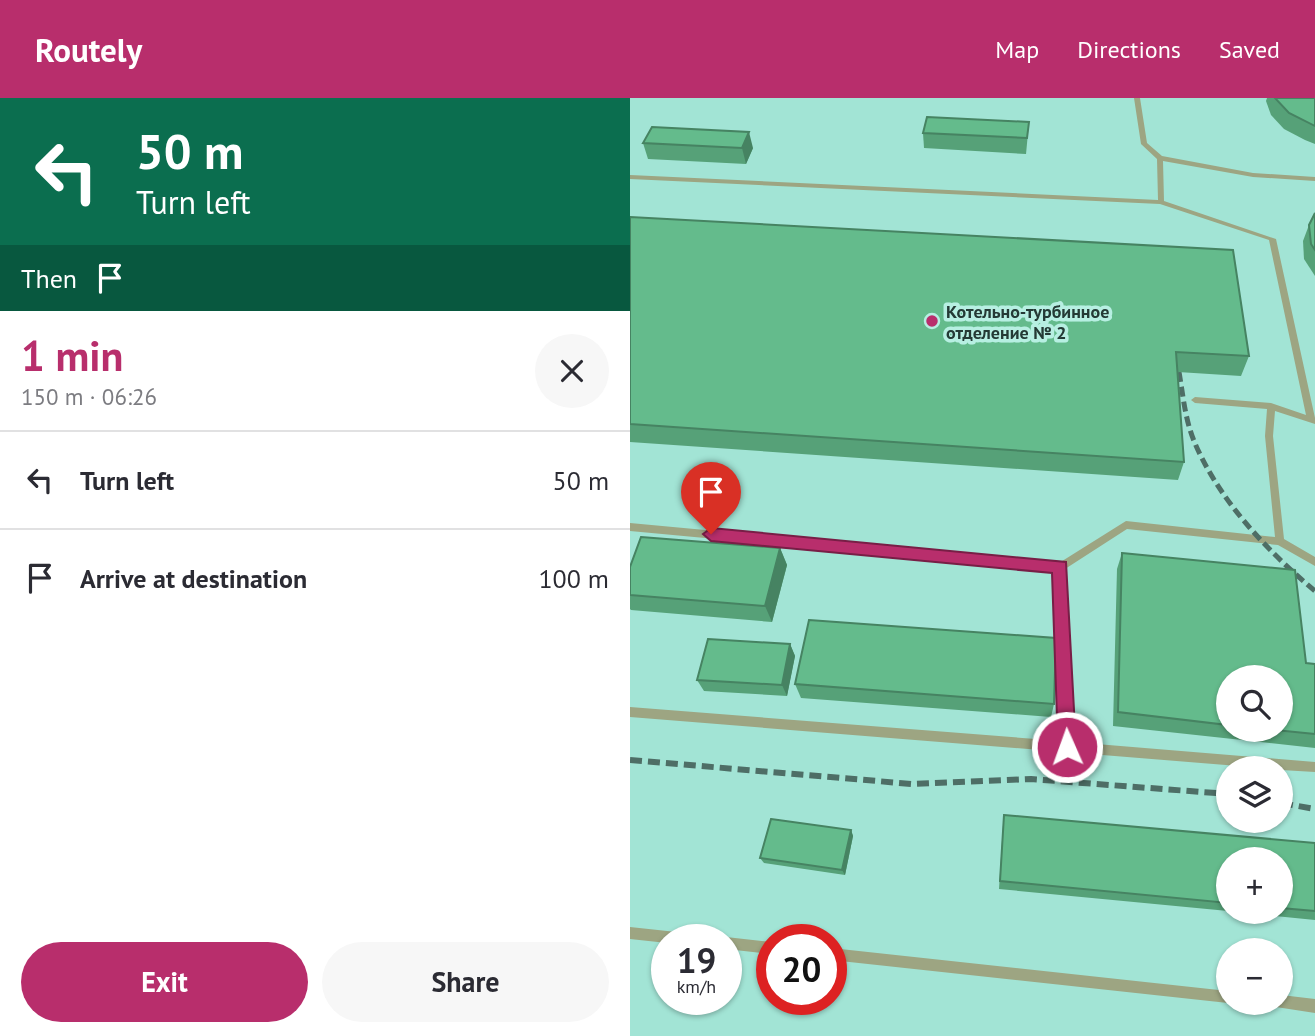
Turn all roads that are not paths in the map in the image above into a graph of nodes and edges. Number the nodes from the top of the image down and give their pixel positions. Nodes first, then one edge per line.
1 (1138, 98) edge
2 (1160, 158) junction
3 (630, 177) edge
4 (1315, 179) edge
5 (1161, 202) junction
6 (1195, 400) dead end
7 (1271, 406) junction
8 (1313, 421) edge
9 (630, 527) edge
10 (1280, 541) junction
11 (1315, 562) edge
12 (1060, 567) junction
13 (630, 712) edge
14 (1067, 747) junction
15 (1315, 767) edge
16 (630, 933) edge
17 (651, 935) edge
18 (847, 956) edge
19 (1216, 995) edge
20 (1293, 1003) edge
21 (1315, 1006) edge

1 - 2 lane
2 - 4 lane
2 - 5 lane
3 - 5 lane
5 - 8 lane
6 - 7 lane
7 - 8 lane
7 - 10 lane
9 - 12 lane
10 - 11 lane
10 - 12 lane
12 - 14 lane
13 - 14 lane
14 - 15 lane
16 - 17 lane
18 - 19 lane
20 - 21 lane

